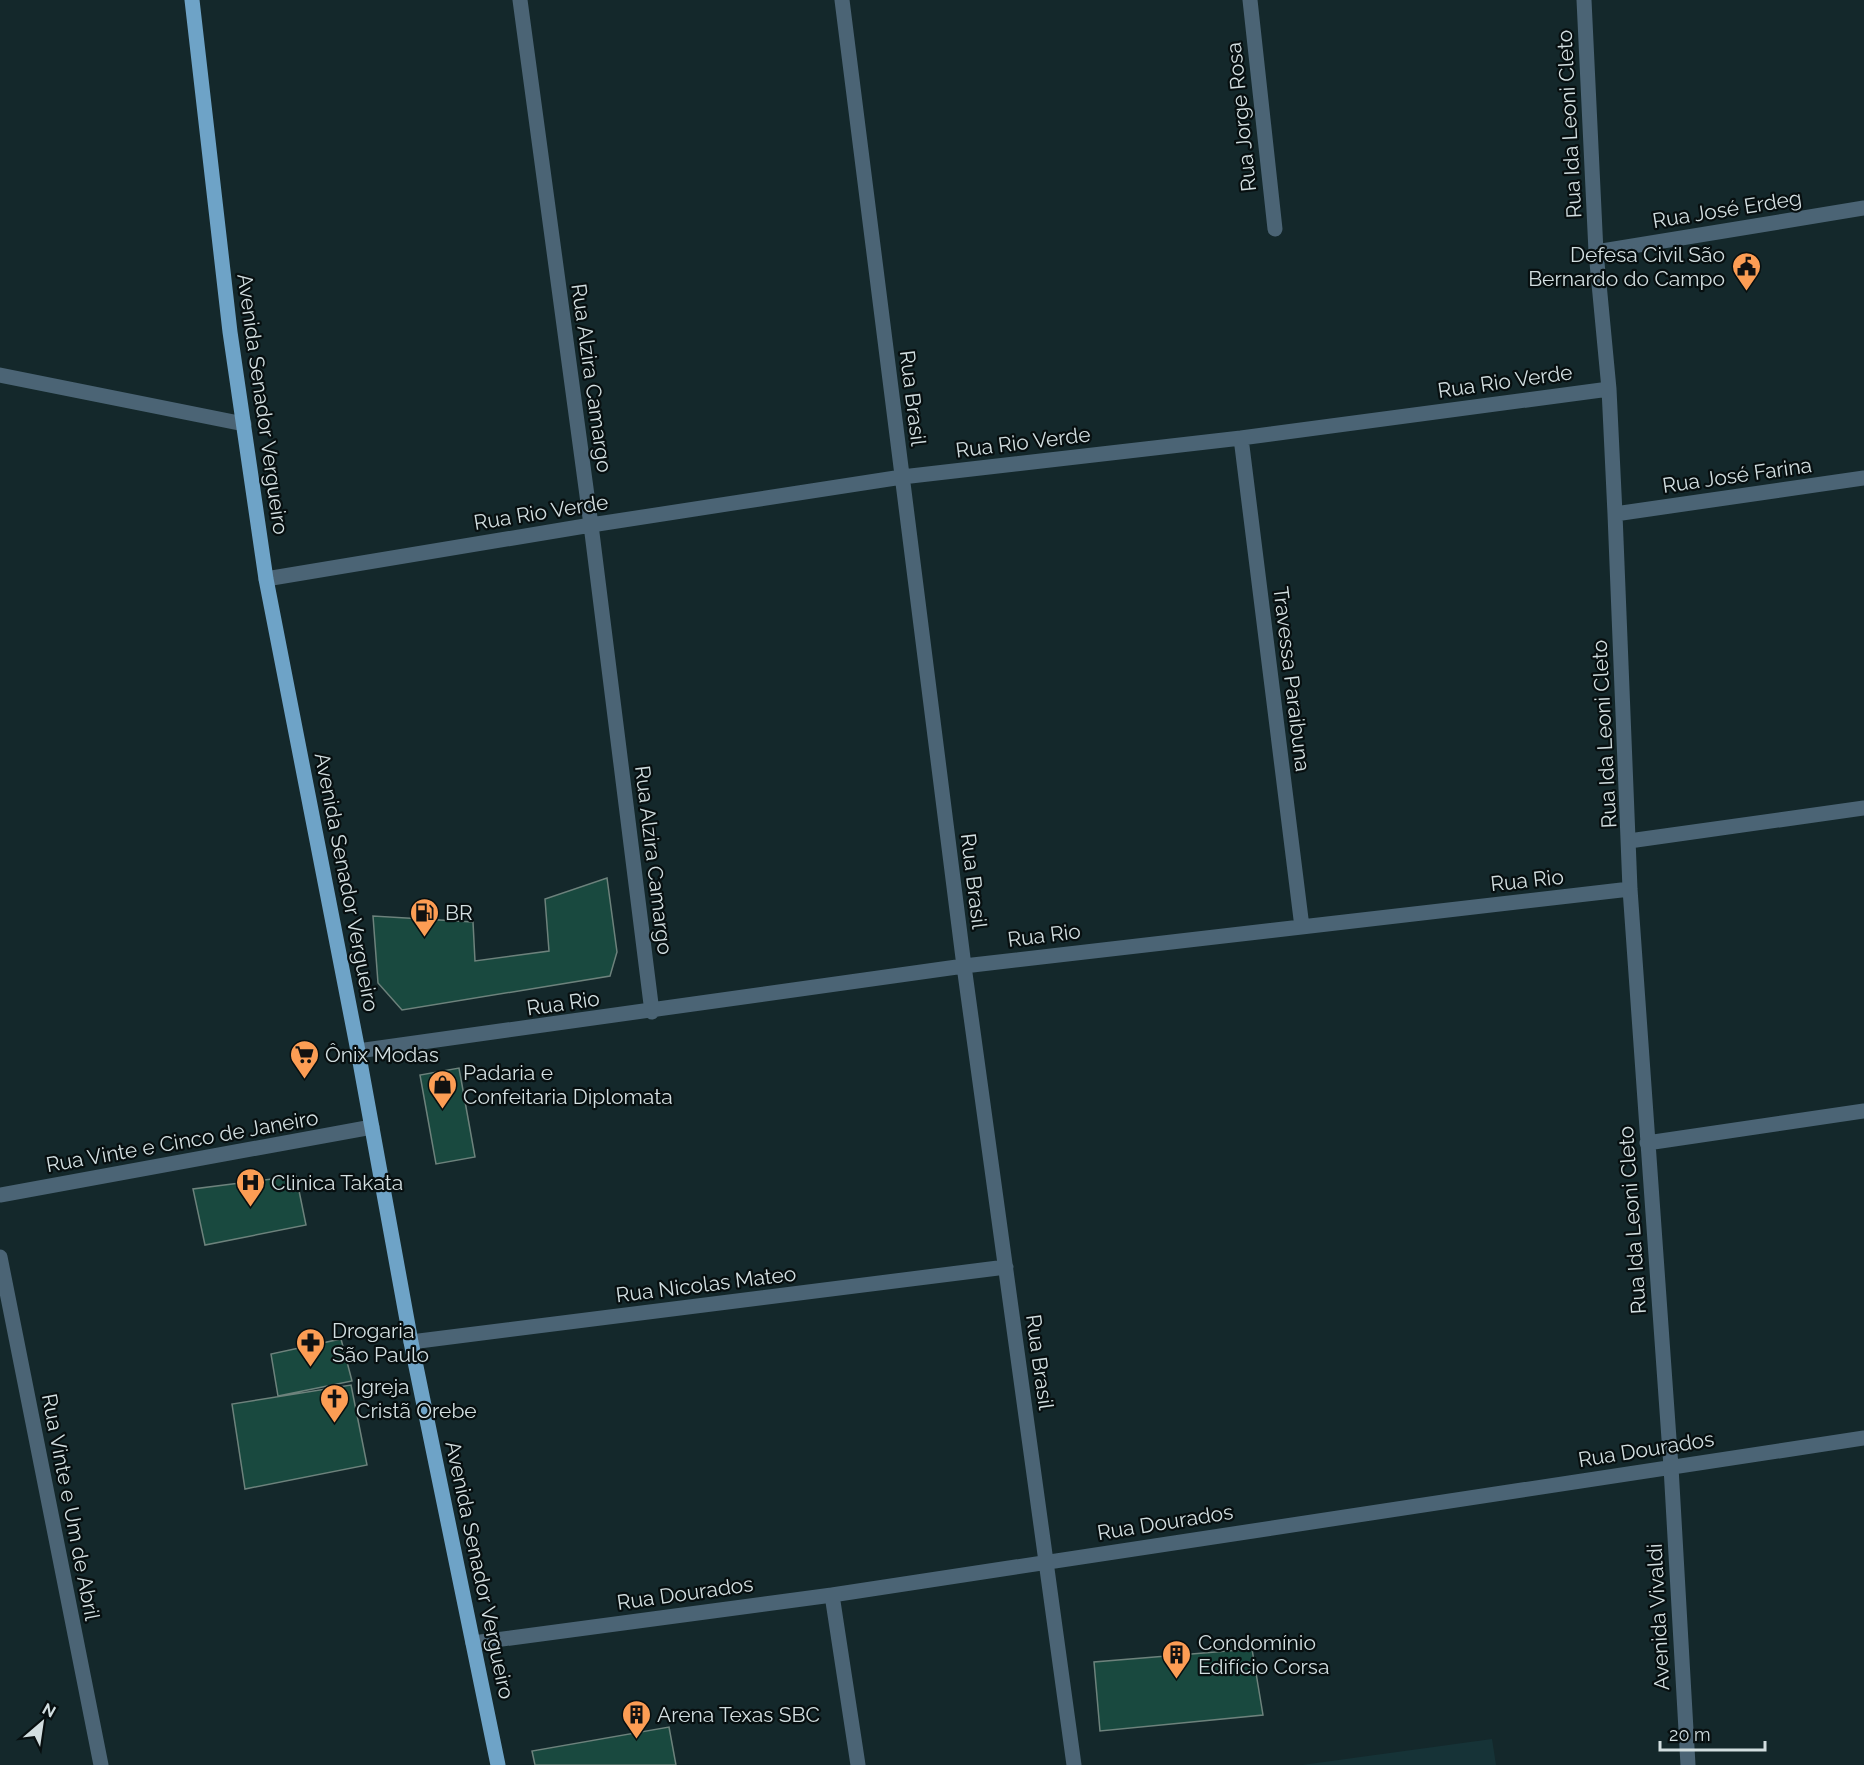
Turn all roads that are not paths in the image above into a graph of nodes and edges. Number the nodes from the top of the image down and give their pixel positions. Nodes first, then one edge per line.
1 (192, 0) edge
2 (520, 0) edge
3 (842, 0) edge
4 (1250, 0) edge
5 (1584, 0) edge
6 (1864, 208) edge
7 (1275, 229) dead end
8 (1596, 252) junction
9 (0, 375) edge
10 (1609, 389) junction
11 (244, 424) junction
12 (1241, 438) junction
13 (902, 477) junction
14 (1864, 478) edge
15 (1615, 514) junction
16 (591, 525) junction
17 (266, 579) junction
18 (1864, 808) edge
19 (1629, 841) junction
20 (1630, 890) junction
21 (1302, 927) junction
22 (964, 966) junction
23 (652, 1012) junction
24 (358, 1051) junction
25 (1864, 1111) edge
26 (372, 1128) junction
27 (1647, 1143) junction
28 (0, 1195) edge
29 (0, 1257) edge
30 (1006, 1268) junction
31 (411, 1342) junction
32 (1864, 1438) edge
33 (1671, 1467) junction
34 (1047, 1561) junction
35 (832, 1595) junction
36 (473, 1643) junction
37 (100, 1765) edge
38 (498, 1765) edge
39 (858, 1765) edge
40 (1074, 1765) edge
41 (1688, 1765) edge

1 - 11 main road, Avenida Senador Vergueiro
2 - 16 street, Rua Alzira Camargo
3 - 13 street, Rua Brasil
4 - 7 street, Rua Jorge Rosa
5 - 8 street, Rua Ida Leoni Cleto
6 - 8 street, Rua José Erdeg
8 - 10 street, Rua Ida Leoni Cleto
9 - 11 street
10 - 12 street, Rua Rio Verde
10 - 15 street, Rua Ida Leoni Cleto
11 - 17 main road, Avenida Senador Vergueiro
12 - 13 street, Rua Rio Verde
12 - 21 street, Travessa Paraibuna
13 - 16 street, Rua Rio Verde
13 - 22 street, Rua Brasil
14 - 15 street, Rua José Farina
15 - 19 street, Rua Ida Leoni Cleto
16 - 17 street, Rua Rio Verde
16 - 23 street, Rua Alzira Camargo
17 - 24 main road, Avenida Senador Vergueiro
18 - 19 street
19 - 20 street, Rua Ida Leoni Cleto
20 - 21 street, Rua Rio
20 - 27 street, Rua Ida Leoni Cleto
21 - 22 street, Rua Rio
22 - 23 street, Rua Rio
22 - 30 street, Rua Brasil
23 - 24 street, Rua Rio
24 - 26 main road, Avenida Senador Vergueiro
25 - 27 street
26 - 28 street, Rua Vinte e Cinco de Janeiro
26 - 31 main road, Avenida Senador Vergueiro
27 - 33 street, Rua Ida Leoni Cleto
29 - 37 street, Rua Vinte e Um de Abril
30 - 31 street, Rua Nicolas Mateo
30 - 34 street, Rua Brasil
31 - 36 main road, Avenida Senador Vergueiro
32 - 33 street, Rua Dourados
33 - 34 street, Rua Dourados
33 - 41 street, Avenida Vivaldi
34 - 35 street, Rua Dourados
34 - 40 street, Rua Brasil
35 - 36 street, Rua Dourados
35 - 39 street
36 - 38 main road, Avenida Senador Vergueiro

